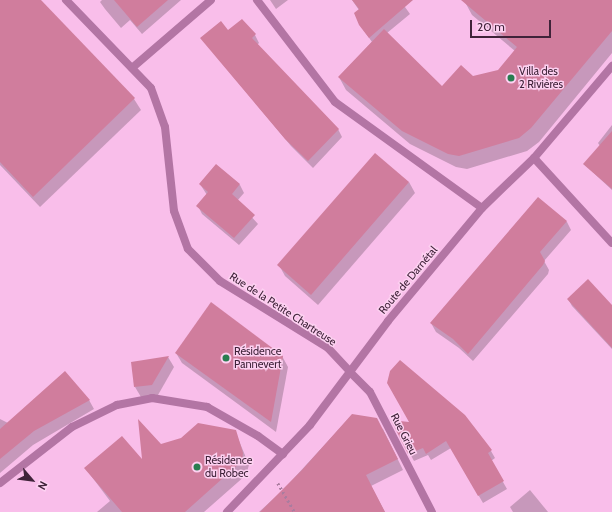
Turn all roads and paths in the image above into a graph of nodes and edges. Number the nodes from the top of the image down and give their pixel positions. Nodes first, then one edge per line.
1 (66, 0) edge
2 (211, 0) edge
3 (257, 0) edge
4 (612, 66) edge
5 (132, 68) junction
6 (534, 158) junction
7 (482, 208) junction
8 (612, 243) edge
9 (350, 372) junction
10 (283, 454) junction
11 (269, 469) junction
12 (0, 484) edge
13 (227, 512) edge
14 (295, 512) edge
15 (432, 512) edge

1 - 5 street, Rue de la Petite Chartreuse
2 - 5 street
3 - 7 street
4 - 6 street, Route de Darnétal
5 - 9 street, Rue de la Petite Chartreuse
6 - 7 street, Route de Darnétal
6 - 8 street
7 - 9 street, Route de Darnétal
9 - 10 street, Route de Darnétal
9 - 15 street, Rue Grieu
10 - 11 street, Route de Darnétal
10 - 12 street
11 - 13 street, Route de Darnétal
11 - 14 path

